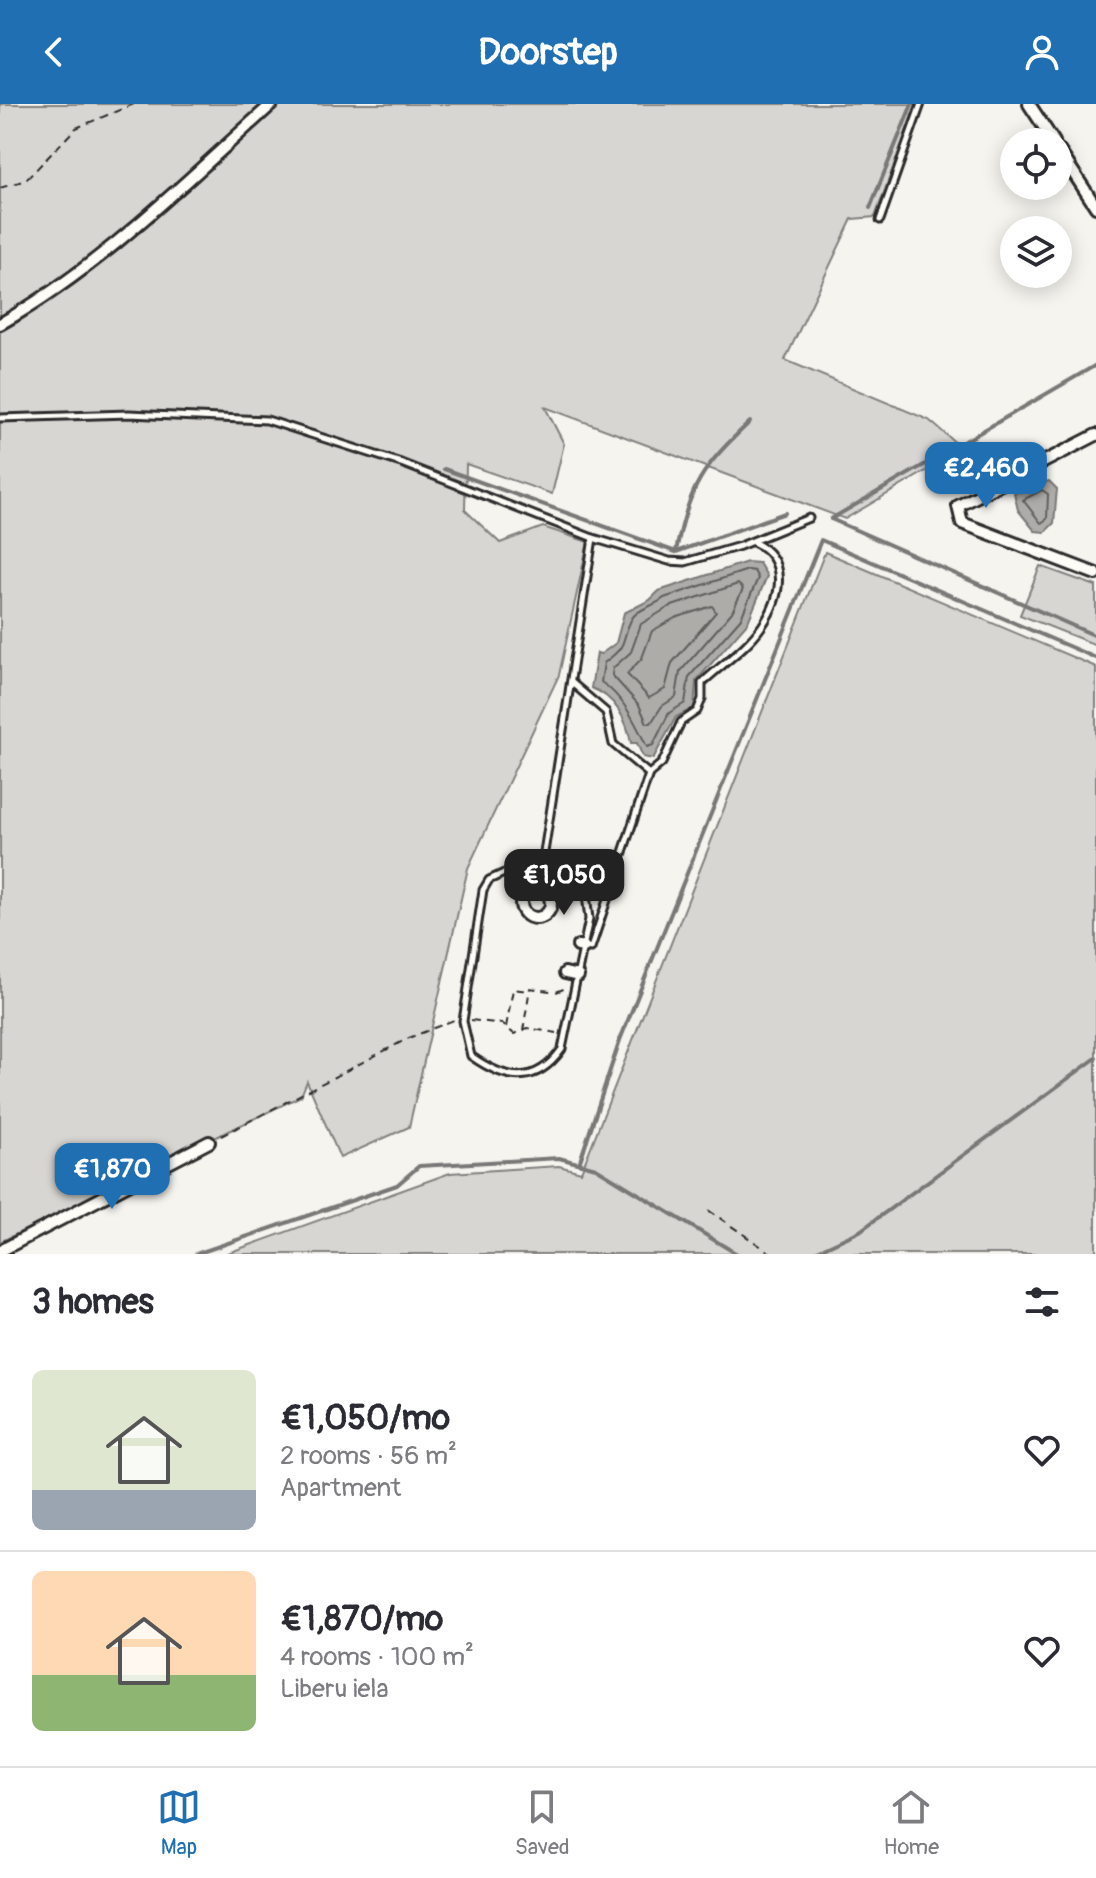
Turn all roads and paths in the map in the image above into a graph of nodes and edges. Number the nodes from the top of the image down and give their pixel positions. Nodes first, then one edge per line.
1 (134, 104) edge
2 (272, 104) edge
3 (921, 104) edge
4 (1029, 104) edge
5 (1045, 128) edge
6 (1072, 170) edge
7 (0, 188) edge
8 (1096, 207) edge
9 (880, 220) dead end
10 (0, 324) edge
11 (0, 418) edge
12 (1096, 435) edge
13 (809, 518) dead end
14 (593, 538) junction
15 (751, 541) junction
16 (1096, 574) edge
17 (571, 682) junction
18 (649, 774) junction
19 (539, 883) junction
20 (581, 946) junction
21 (565, 973) dead end
22 (578, 977) junction
23 (529, 992) junction
24 (463, 1020) junction
25 (506, 1030) junction
26 (523, 1032) junction
27 (566, 1034) junction
28 (209, 1142) joint
29 (708, 1210) dead end
30 (0, 1251) edge
31 (772, 1254) edge

1 - 7 path
2 - 10 street
3 - 9 lane
4 - 5 street
6 - 8 street
11 - 14 lane
12 - 16 street
13 - 15 lane
14 - 15 lane
14 - 17 lane
15 - 18 lane
17 - 18 lane
17 - 19 lane
18 - 20 lane
19 - 20 lane
19 - 24 lane
20 - 22 lane
21 - 22 street
22 - 23 path
22 - 27 lane
23 - 25 path
23 - 26 path
24 - 25 path
24 - 27 lane
24 - 28 path
25 - 26 path
26 - 27 path
28 - 30 street
29 - 31 path

